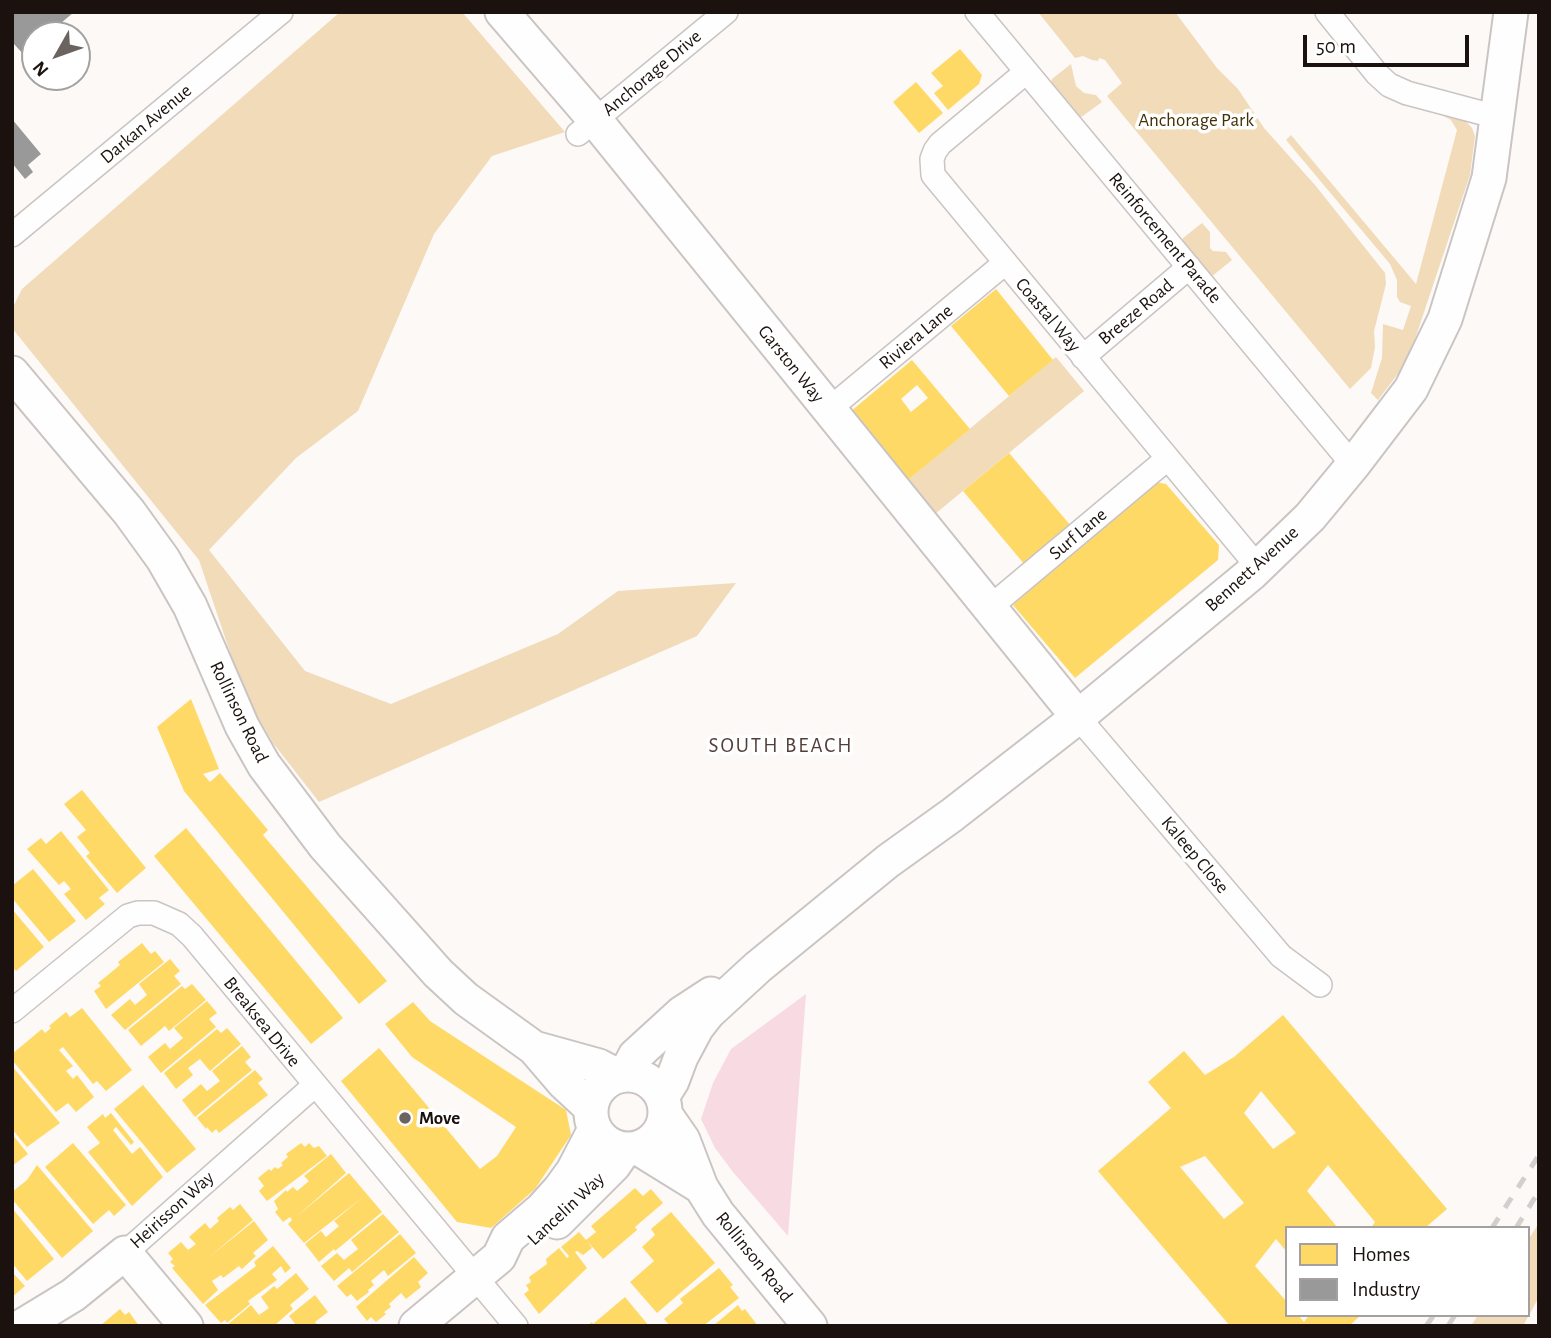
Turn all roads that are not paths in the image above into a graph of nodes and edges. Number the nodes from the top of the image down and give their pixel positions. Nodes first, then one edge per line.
1 (281, 12) edge
2 (502, 12) edge
3 (726, 12) edge
4 (977, 12) edge
5 (1327, 12) edge
6 (1511, 12) edge
7 (1026, 72) junction
8 (1497, 117) junction
9 (587, 127) junction
10 (12, 235) edge
11 (1004, 263) junction
12 (1189, 267) junction
13 (1083, 357) junction
14 (12, 373) edge
15 (828, 410) junction
16 (1167, 460) junction
17 (1353, 465) junction
18 (1258, 567) junction
19 (990, 610) junction
20 (1078, 717) junction
21 (758, 967) junction
22 (1320, 985) dead end
23 (12, 1011) edge
24 (534, 1048) junction
25 (621, 1076) junction
26 (314, 1085) junction
27 (663, 1105) junction
28 (593, 1119) junction
29 (631, 1149) junction
30 (701, 1187) junction
31 (124, 1252) junction
32 (488, 1267) junction
33 (22, 1326) edge
34 (186, 1326) edge
35 (416, 1326) edge
36 (516, 1326) edge
37 (810, 1326) edge

1 - 10 street, Darkan Avenue
2 - 9 street, Garston Way
3 - 9 street, Anchorage Drive
4 - 7 street, Reinforcement Parade
5 - 8 street
6 - 8 street, Bennett Avenue
7 - 11 street, Coastal Way
7 - 12 street, Reinforcement Parade
8 - 17 street, Bennett Avenue
9 - 15 street, Garston Way
11 - 13 street, Coastal Way
11 - 15 street, Riviera Lane
12 - 13 street, Breeze Road
12 - 17 street, Reinforcement Parade
13 - 16 street, Coastal Way
14 - 24 street, Rollinson Road
15 - 19 street, Garston Way
16 - 18 street, Coastal Way
16 - 19 street, Surf Lane
17 - 18 street, Bennett Avenue
18 - 20 street, Bennett Avenue
19 - 20 street, Garston Way
20 - 21 street, Bennett Avenue
20 - 22 street, Kaleep Close
21 - 25 street, Bennett Avenue
21 - 27 street, Bennett Avenue
23 - 26 street, Breaksea Drive
24 - 25 street, Rollinson Road
24 - 28 street, Rollinson Road
25 - 27 street
25 - 28 street
26 - 31 street, Heirisson Way
26 - 32 street, Breaksea Drive
27 - 29 street
27 - 30 street, Rollinson Road
28 - 29 street
28 - 32 street, Lancelin Way
29 - 30 street, Rollinson Road
29 - 32 street, Lancelin Way
30 - 37 street, Rollinson Road
31 - 33 street, Heirisson Way
31 - 34 street
32 - 35 street, Lancelin Way
32 - 36 street, Breaksea Drive

